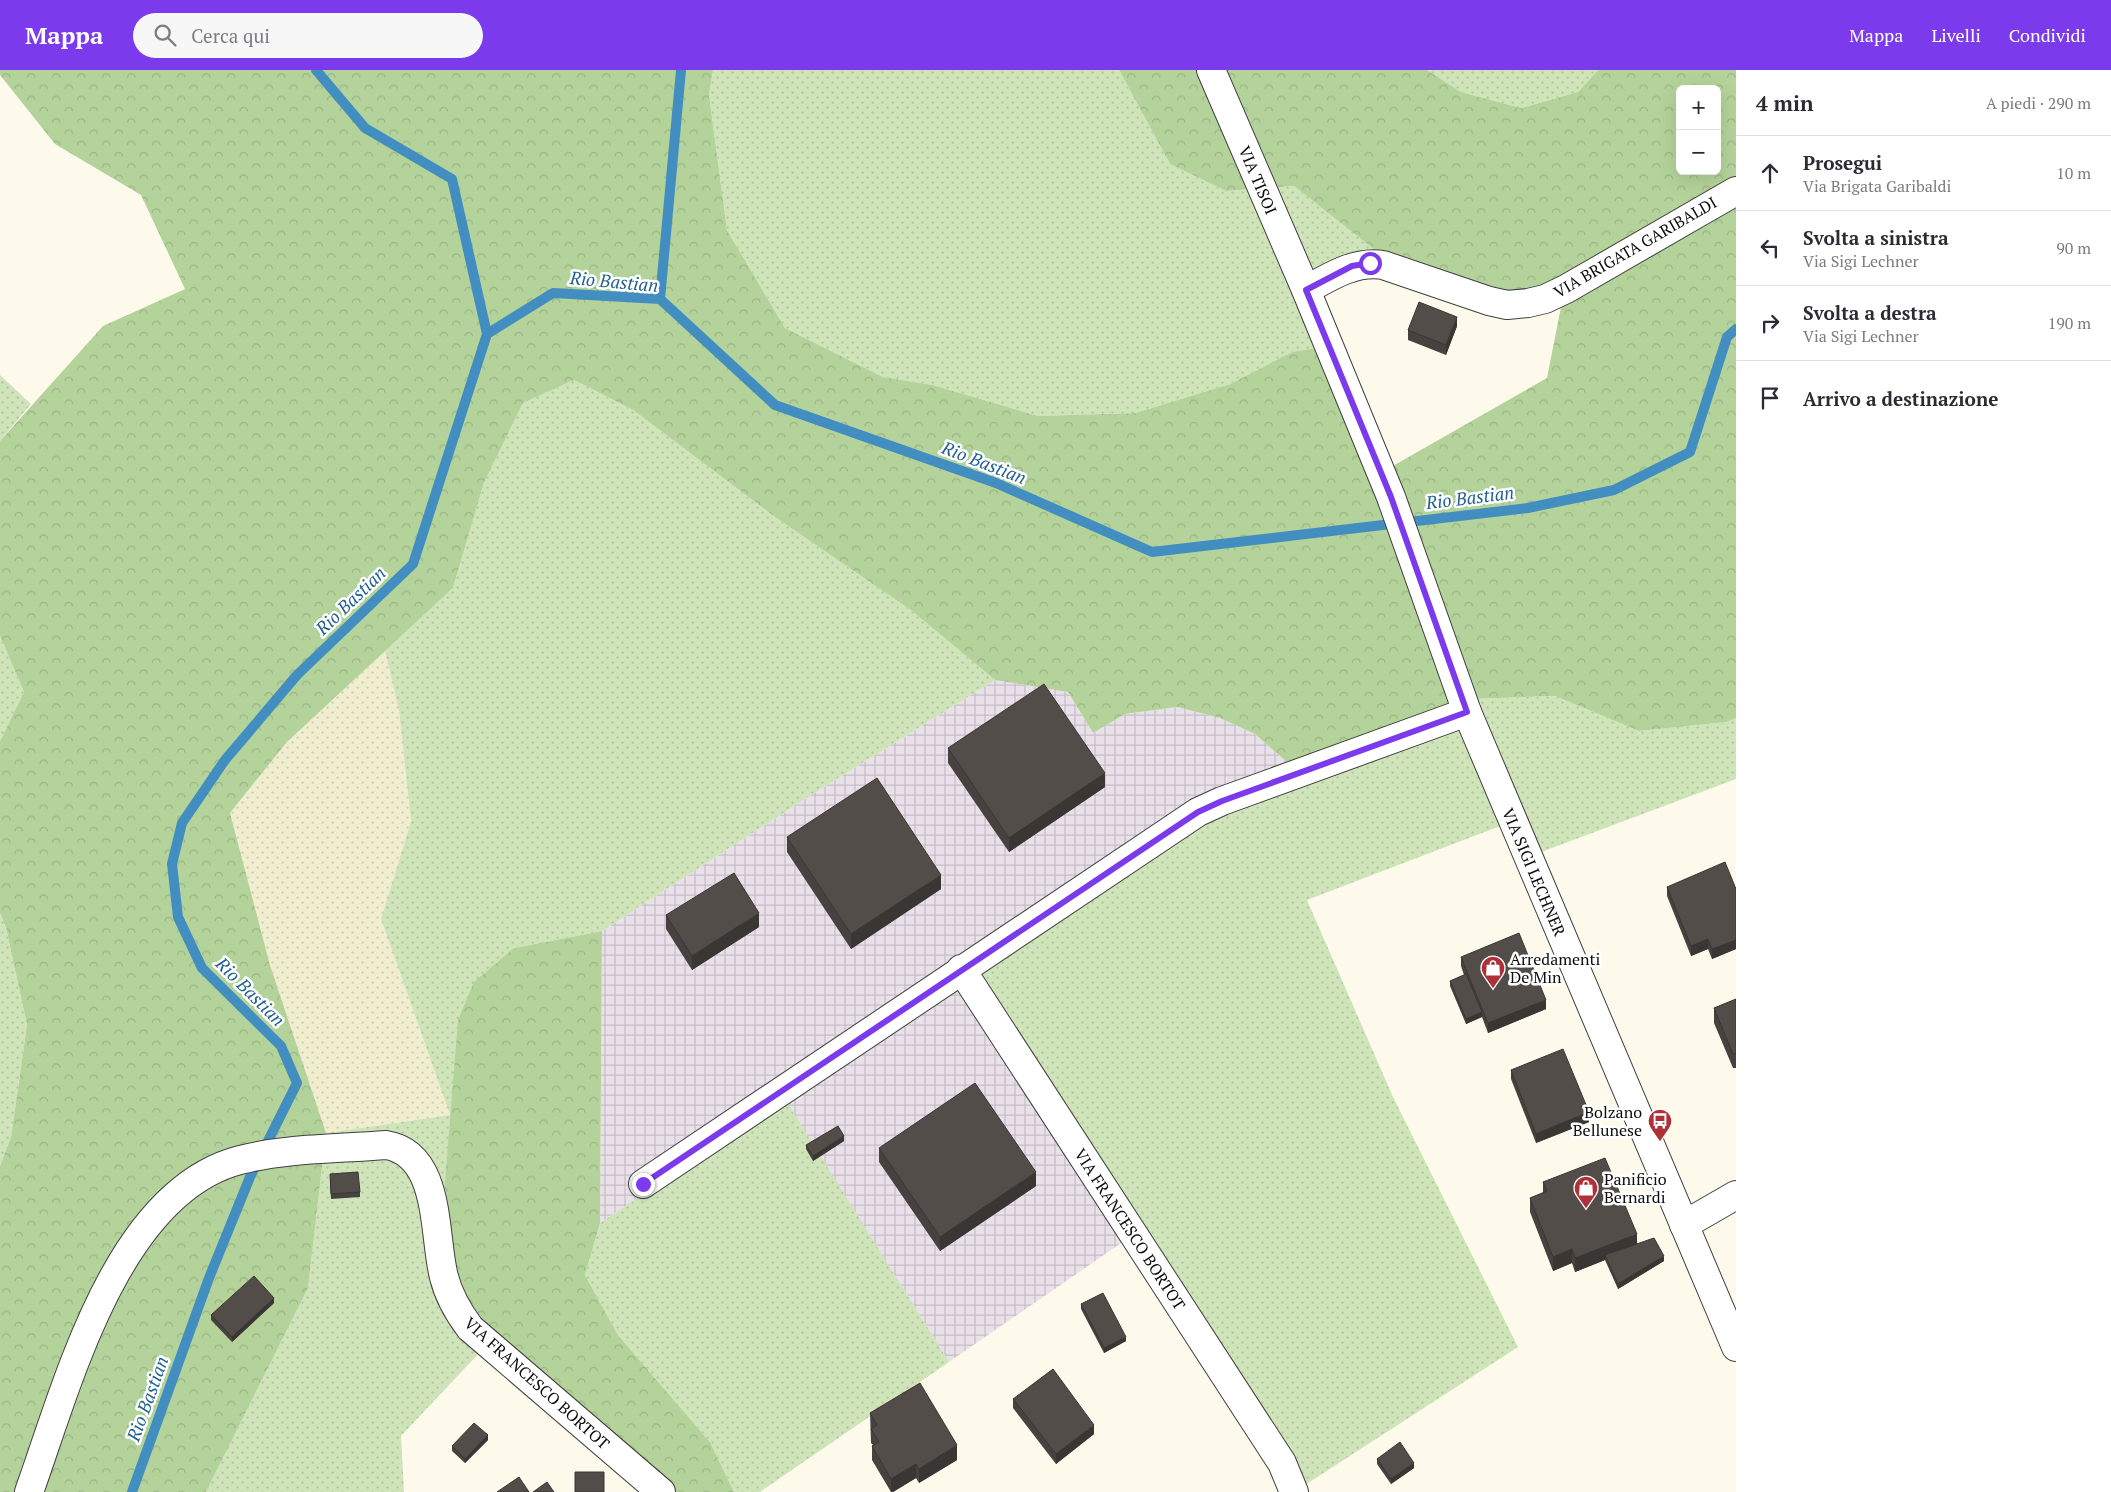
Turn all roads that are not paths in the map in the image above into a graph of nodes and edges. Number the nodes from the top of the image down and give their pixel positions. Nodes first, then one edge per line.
1 (1211, 70) edge
2 (1736, 191) edge
3 (1306, 290) junction
4 (1467, 712) junction
5 (961, 969) junction
6 (643, 1184) dead end
7 (1736, 1195) edge
8 (1684, 1225) junction
9 (1736, 1346) edge
10 (29, 1492) edge
11 (661, 1492) edge
12 (1294, 1492) edge

1 - 3 street, VIA TISOI
2 - 3 street, VIA BRIGATA GARIBALDI
3 - 4 street, VIA SIGI LECHNER
4 - 5 street
4 - 8 street, VIA SIGI LECHNER
5 - 6 street
5 - 12 street, VIA FRANCESCO BORTOT
7 - 8 street
8 - 9 street, VIA SIGI LECHNER
10 - 11 street, VIA FRANCESCO BORTOT

